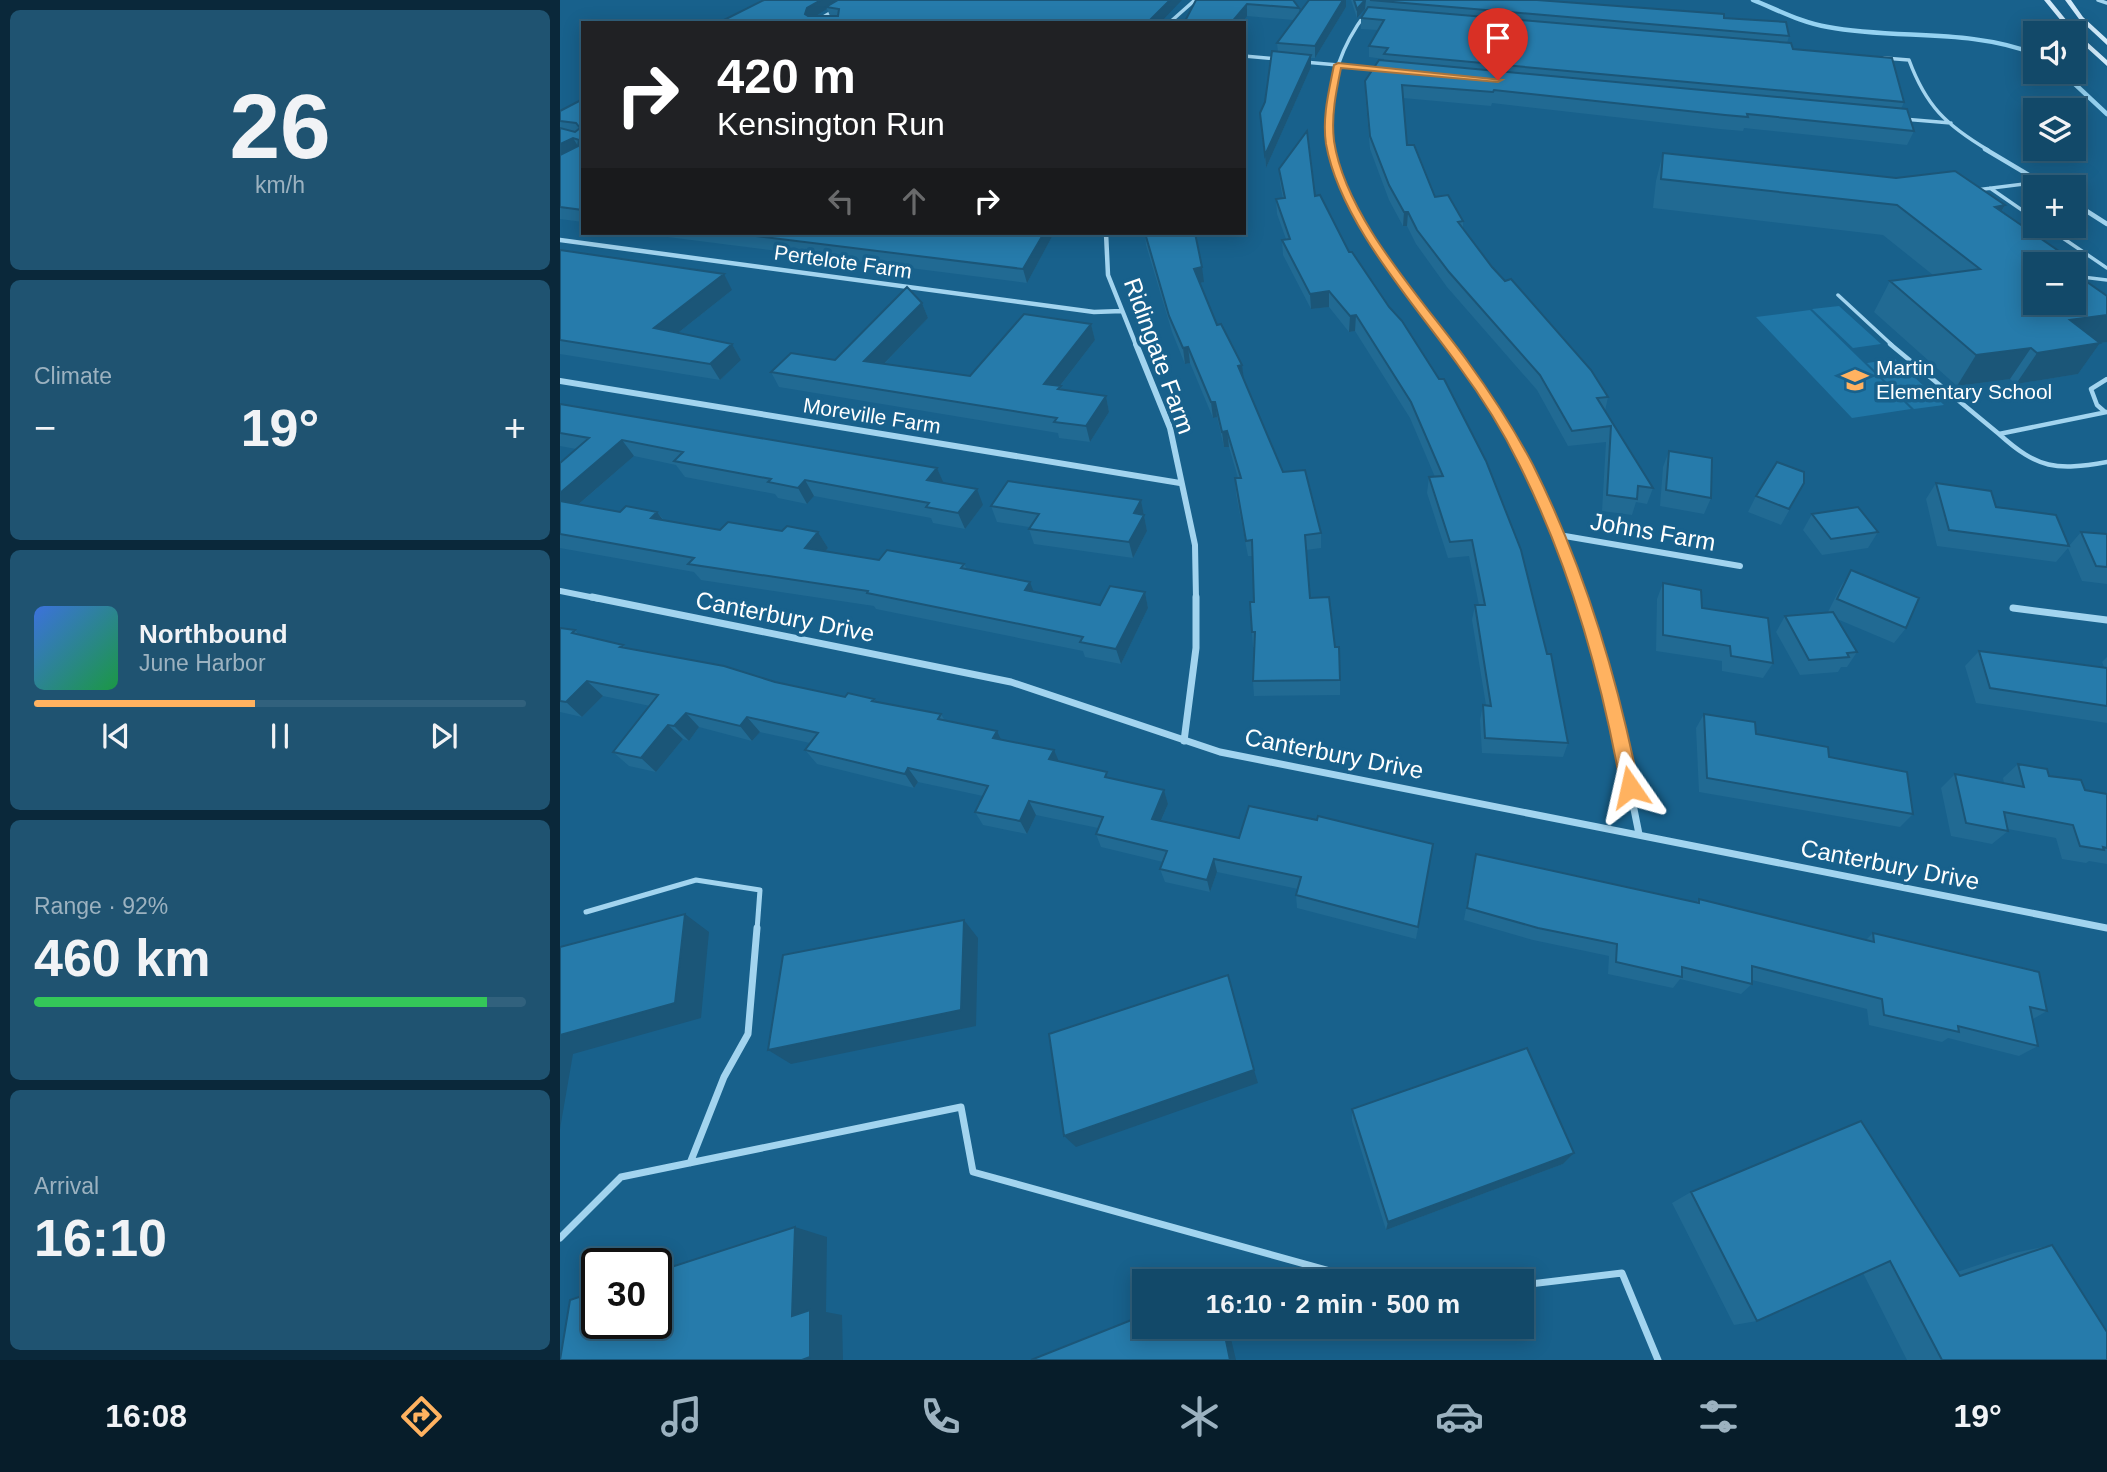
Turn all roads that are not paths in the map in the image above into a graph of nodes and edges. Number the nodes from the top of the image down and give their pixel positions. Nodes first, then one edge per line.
1 (852, 0) edge
2 (1195, 0) edge
3 (2047, 0) edge
4 (2068, 0) edge
5 (2098, 0) edge
6 (2107, 3) edge
7 (1379, 14) edge
8 (817, 21) edge
9 (1171, 21) edge
10 (2064, 21) edge
11 (2107, 43) edge
12 (2086, 44) edge
13 (1246, 56) edge
14 (1882, 58) edge
15 (1284, 60) edge
16 (1297, 61) edge
17 (2107, 64) edge
18 (1338, 65) junction
19 (1392, 70) edge
20 (1897, 118) edge
21 (1951, 123) junction
22 (2030, 175) edge
23 (2023, 184) edge
24 (1990, 188) junction
25 (1965, 191) edge
26 (2023, 211) edge
27 (2086, 211) edge
28 (2107, 224) edge
29 (1105, 235) edge
30 (2063, 238) edge
31 (560, 240) edge
32 (2107, 268) edge
33 (2086, 277) edge
34 (2107, 280) edge
35 (1838, 295) dead end
36 (1122, 312) junction
37 (2107, 379) edge
38 (560, 381) edge
39 (2106, 413) edge
40 (1999, 434) junction
41 (2107, 462) edge
42 (1180, 483) junction
43 (1559, 535) junction
44 (1740, 566) dead end
45 (560, 591) edge
46 (2013, 608) dead end
47 (2107, 620) edge
48 (1184, 741) junction
49 (1639, 834) junction
50 (586, 912) dead end
51 (2107, 928) edge
52 (690, 1163) junction
53 (560, 1238) edge
54 (1323, 1269) edge
55 (1534, 1284) edge
56 (1658, 1360) edge

1 - 8 street
2 - 9 street
3 - 10 main road
4 - 11 main road
5 - 6 street
7 - 18 street
12 - 17 main road
13 - 15 street
14 - 21 street
16 - 18 street
18 - 19 street
18 - 43 street
20 - 21 street
21 - 22 street
23 - 24 lane
24 - 25 lane
24 - 26 lane
27 - 28 street
29 - 36 street, Ridingate Farm
30 - 32 lane
31 - 36 street, Pertelote Farm
33 - 34 lane
35 - 40 lane
36 - 42 street, Ridingate Farm
37 - 39 lane
38 - 42 street, Moreville Farm
39 - 40 lane
40 - 41 lane
42 - 48 street, Ridingate Farm
43 - 44 street, Johns Farm
43 - 49 street
45 - 48 street, Canterbury Drive
46 - 47 street
48 - 49 street, Canterbury Drive
49 - 51 street, Canterbury Drive
50 - 52 lane
52 - 53 lane
52 - 54 lane
55 - 56 lane

